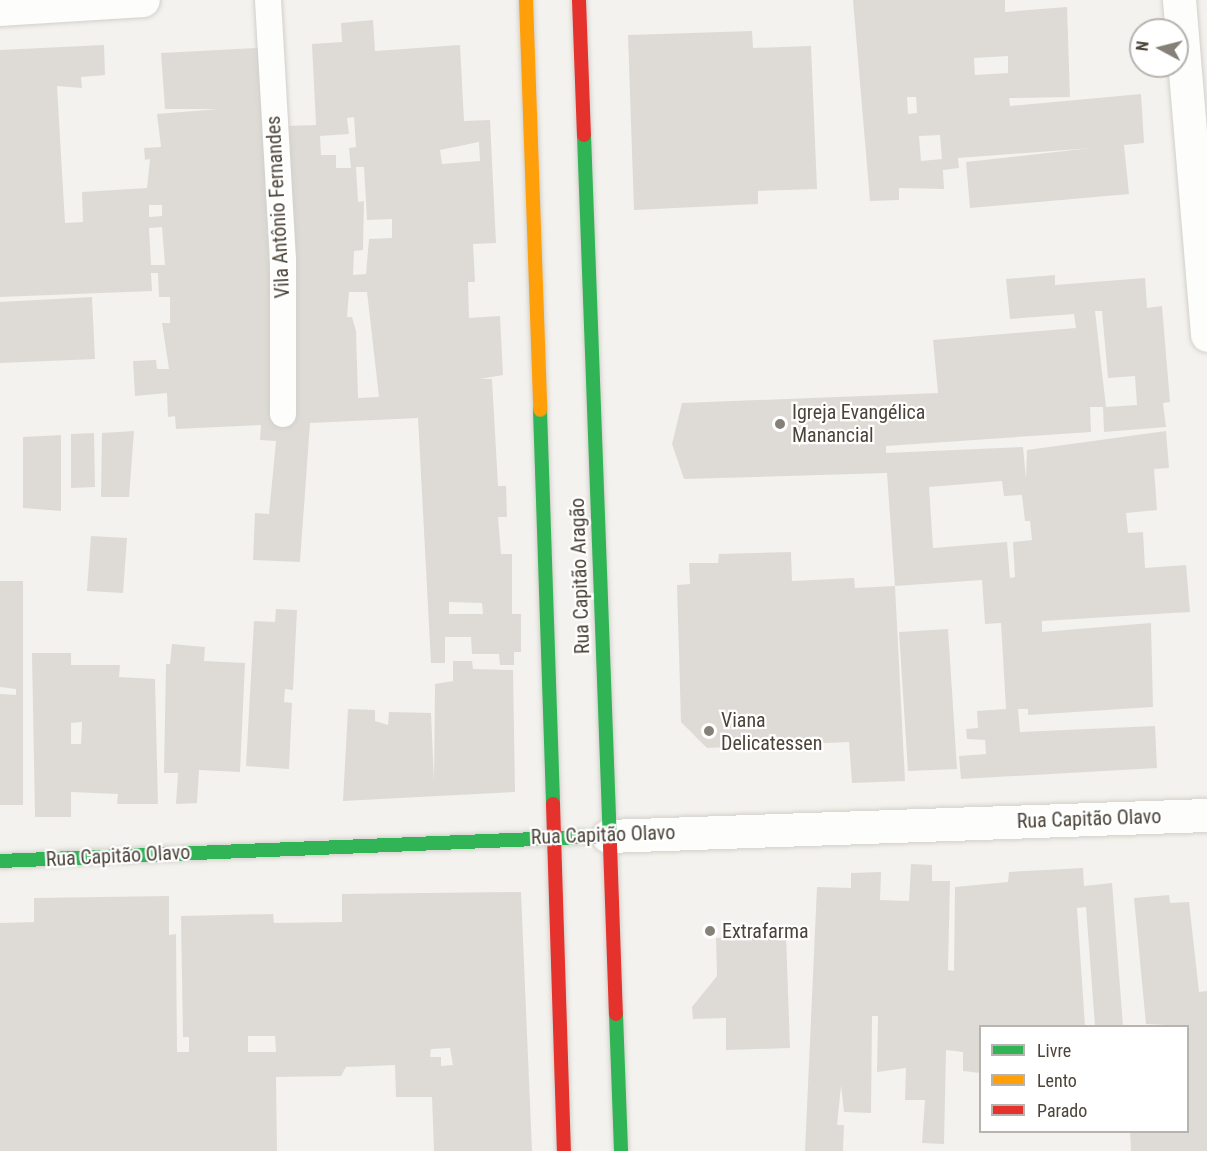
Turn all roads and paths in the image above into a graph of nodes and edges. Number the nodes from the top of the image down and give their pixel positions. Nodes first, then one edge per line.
1 (143, 0) edge
2 (268, 0) edge
3 (526, 0) edge
4 (579, 0) edge
5 (1179, 0) edge
6 (0, 9) edge
7 (1207, 334) edge
8 (283, 414) dead end
9 (1207, 815) edge
10 (608, 836) junction
11 (554, 837) junction
12 (0, 861) edge
13 (564, 1151) edge
14 (621, 1151) edge

1 - 6 street
2 - 8 lane, Vila Antônio Fernandes
3 - 11 main road, Rua Capitão Aragão
4 - 10 main road, Rua Capitão Aragão
5 - 7 street
9 - 10 street, Rua Capitão Olavo
10 - 11 main road, Rua Capitão Olavo
10 - 14 main road, Rua Capitão Aragão
11 - 12 main road, Rua Capitão Olavo
11 - 13 main road, Rua Capitão Aragão

